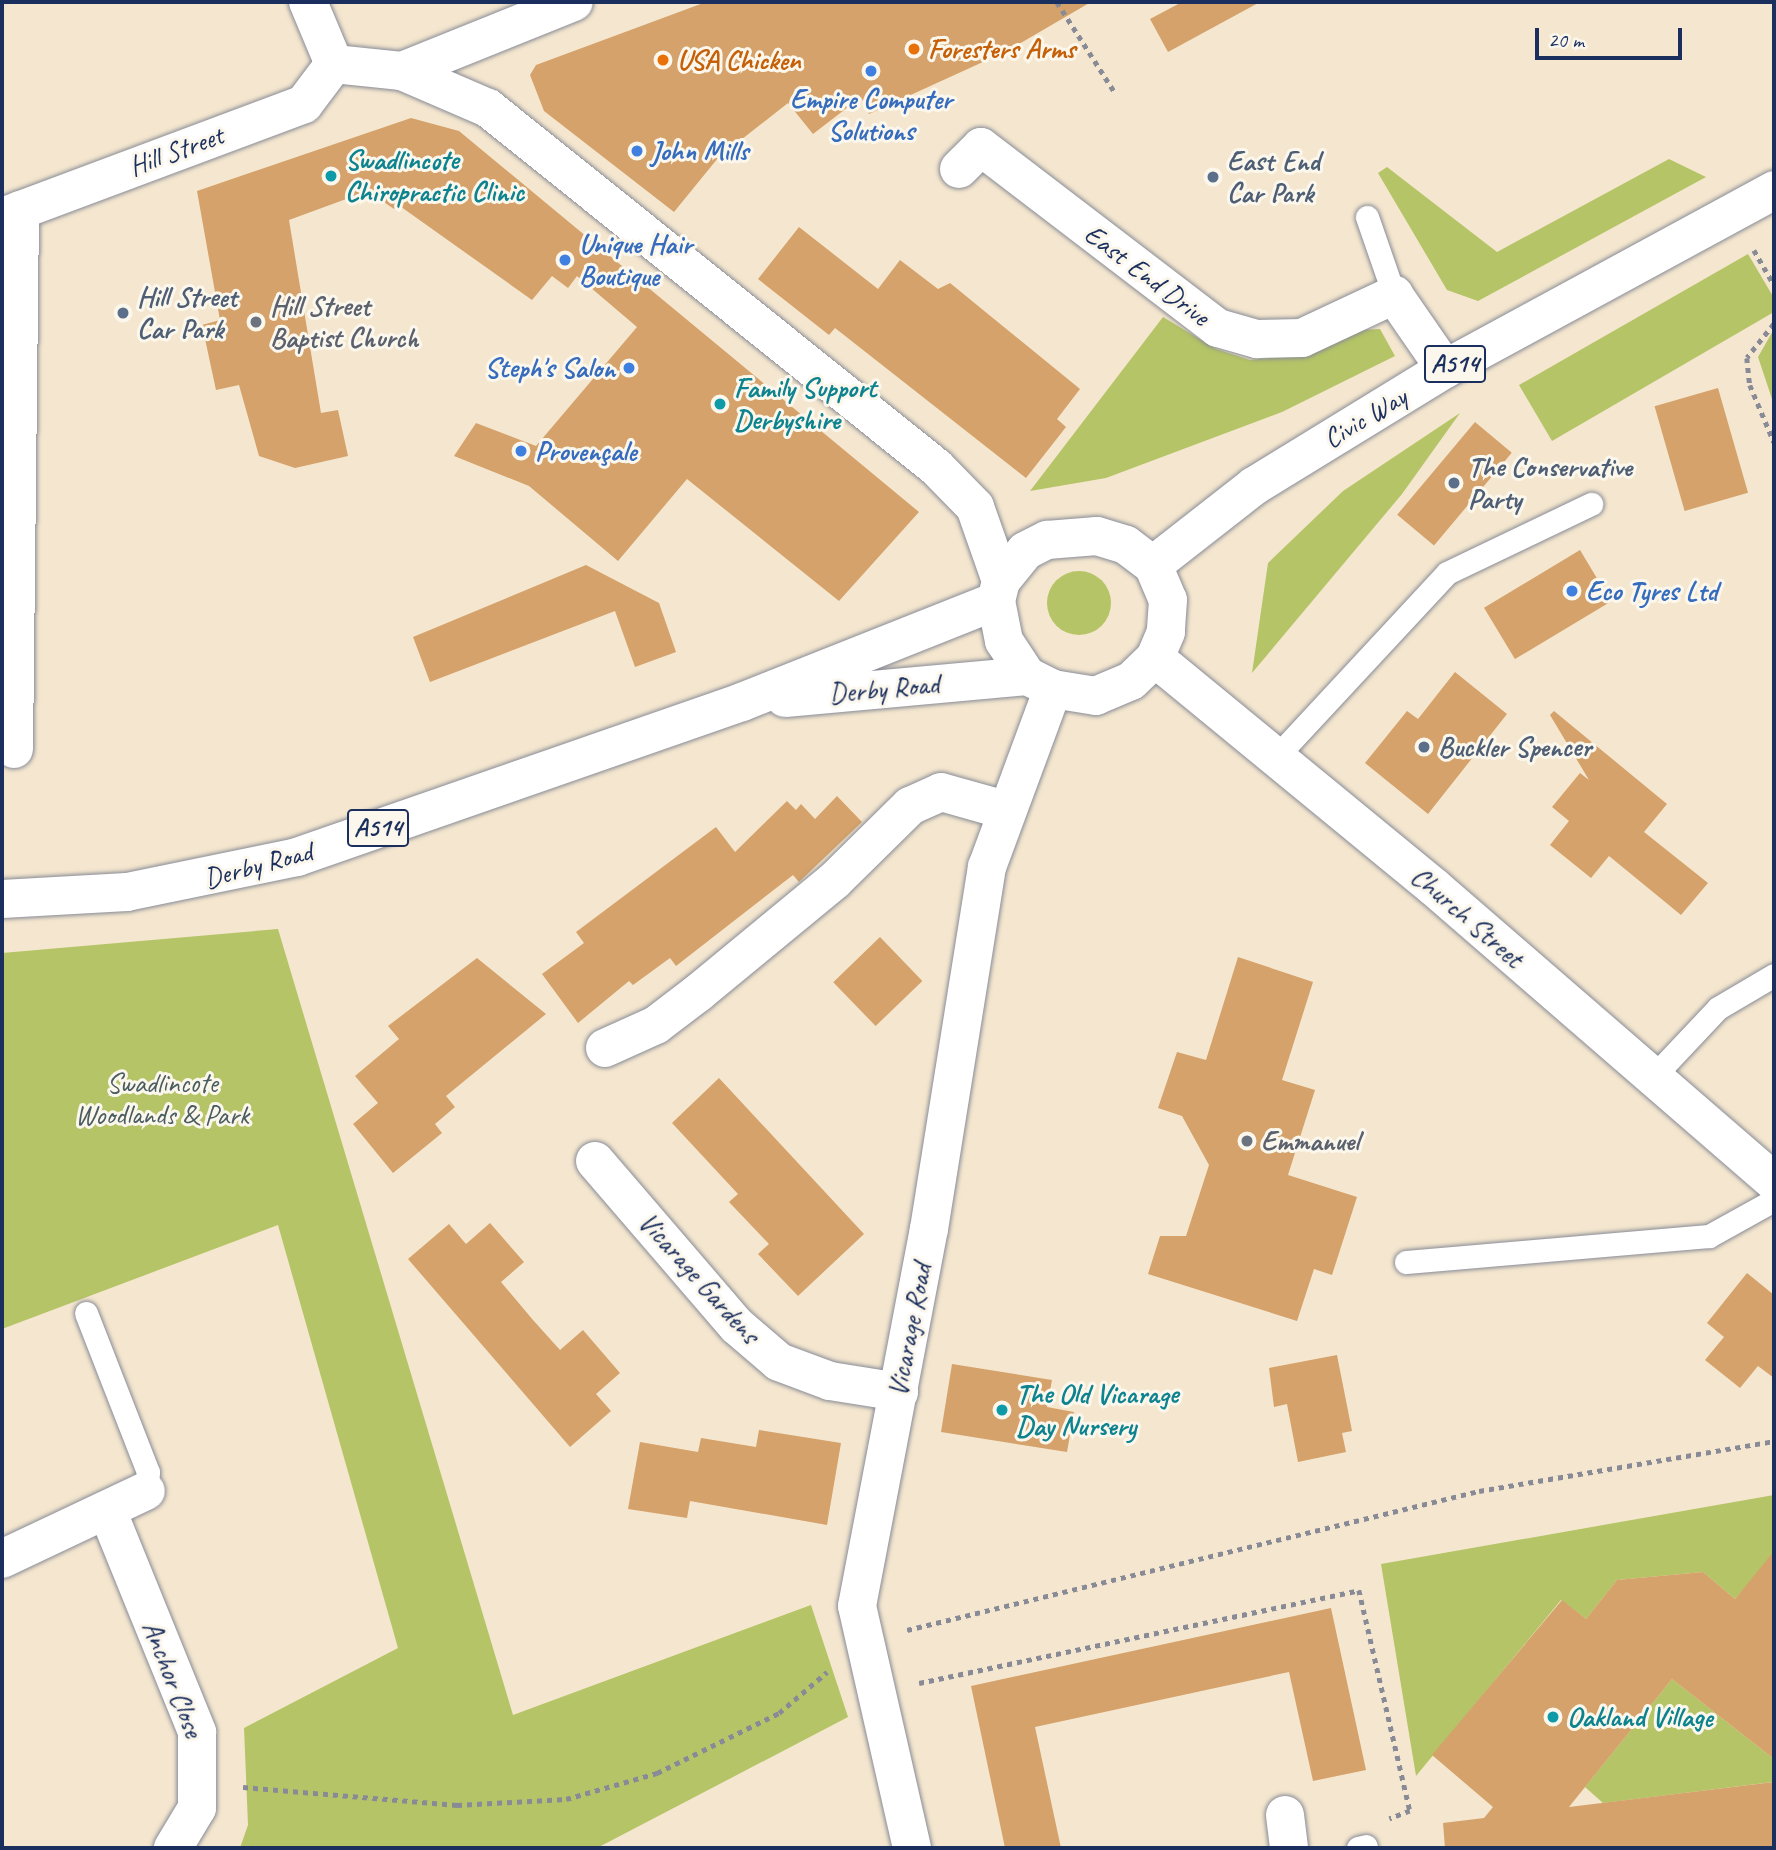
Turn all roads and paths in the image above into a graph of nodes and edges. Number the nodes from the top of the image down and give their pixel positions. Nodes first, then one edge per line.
1 (308, 2) edge
2 (574, 2) edge
3 (1056, 2) edge
4 (334, 64) junction
5 (402, 71) junction
6 (1114, 91) dead end
7 (959, 169) dead end
8 (1774, 190) edge
9 (11, 214) edge
10 (1367, 217) dead end
11 (1394, 295) junction
12 (1774, 324) edge
13 (1445, 369) junction
14 (1774, 442) edge
15 (1591, 504) dead end
16 (1153, 565) junction
17 (998, 591) junction
18 (1155, 658) junction
19 (1040, 683) junction
20 (742, 702) junction
21 (14, 749) dead end
22 (1276, 757) junction
23 (1005, 810) junction
24 (2, 899) edge
25 (1774, 975) edge
26 (606, 1048) dead end
27 (1652, 1078) junction
28 (596, 1161) dead end
29 (1774, 1182) edge
30 (1774, 1200) edge
31 (1406, 1262) dead end
32 (86, 1313) dead end
33 (899, 1392) junction
34 (1774, 1441) edge
35 (146, 1491) joint
36 (107, 1510) junction
37 (2, 1559) edge
38 (866, 1640) junction
39 (877, 1690) junction
40 (201, 1785) junction
41 (1362, 1847) edge
42 (173, 1848) edge
43 (912, 1848) edge

1 - 4 street
2 - 5 street
3 - 6 path
4 - 5 street
4 - 9 street, Hill Street
5 - 17 street
7 - 11 street, East End Drive
8 - 13 street, Civic Way / A514
9 - 21 street
10 - 11 lane
11 - 13 street
12 - 14 path
13 - 16 street, Civic Way / A514
15 - 22 lane
16 - 17 street, A514
16 - 18 street, A514
17 - 19 street
17 - 20 street, Derby Road / A514
18 - 19 street, A514
18 - 22 street, Church Street
19 - 20 street, Derby Road / A514
19 - 23 street, Vicarage Road
20 - 24 street, Derby Road / A514
22 - 27 street, Church Street
23 - 26 street
23 - 33 street, Vicarage Road
25 - 27 lane
27 - 29 street, Church Street
28 - 33 street, Vicarage Gardens
30 - 31 lane
32 - 35 lane
33 - 38 street, Vicarage Road
34 - 38 path
35 - 36 street
36 - 37 street
36 - 40 street, Anchor Close
38 - 39 street, Vicarage Road
38 - 40 path
39 - 41 path
39 - 43 street, Vicarage Road
40 - 42 street, Anchor Close

